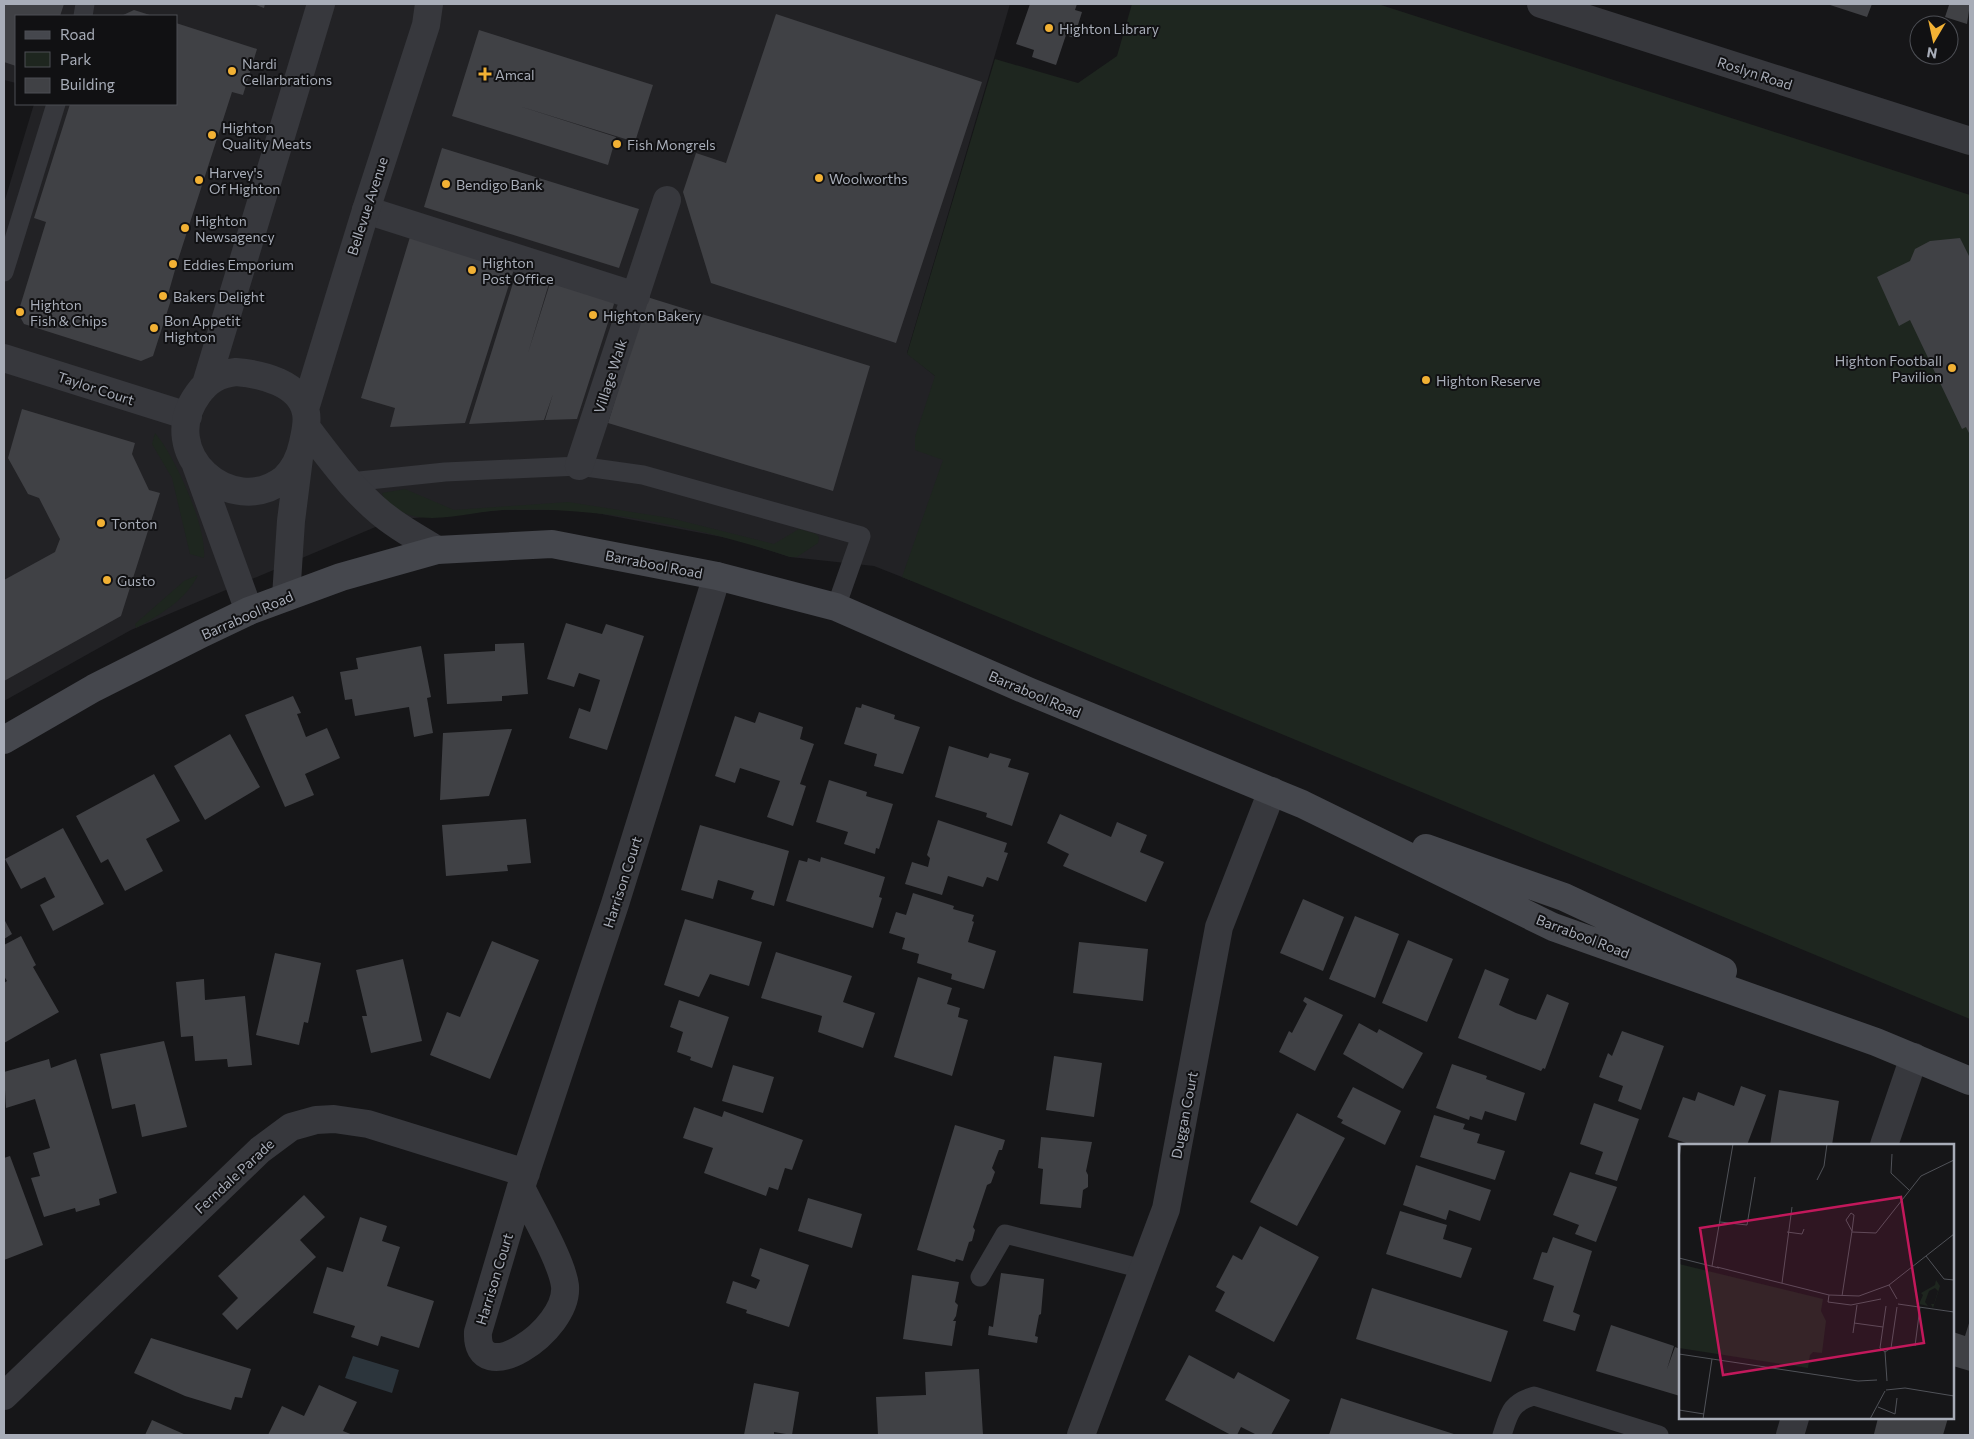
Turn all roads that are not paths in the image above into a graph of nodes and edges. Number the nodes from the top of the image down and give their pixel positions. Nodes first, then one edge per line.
1 (321, 4) edge
2 (429, 4) edge
3 (1541, 4) edge
4 (56, 105) edge
5 (1970, 142) edge
6 (667, 200) dead end
7 (366, 210) junction
8 (4, 272) edge
9 (636, 296) junction
10 (4, 358) edge
11 (206, 384) junction
12 (188, 416) junction
13 (306, 418) junction
14 (299, 458) junction
15 (193, 459) junction
16 (580, 466) junction
17 (350, 482) junction
18 (437, 550) junction
19 (717, 576) junction
20 (286, 597) junction
21 (836, 607) junction
22 (250, 611) junction
23 (4, 740) edge
24 (1272, 791) junction
25 (1914, 1057) junction
26 (1970, 1081) edge
27 (1884, 1144) edge
28 (524, 1180) junction
29 (1143, 1269) junction
30 (980, 1277) dead end
31 (4, 1396) edge
32 (1795, 1419) edge
33 (1081, 1435) edge
34 (1502, 1435) edge
35 (1658, 1435) edge
36 (1790, 1435) edge

1 - 11 street, Bellevue Avenue
2 - 7 street, Bellevue Avenue
3 - 5 street, Roslyn Road
4 - 8 lane
6 - 9 street, Village Walk
7 - 9 street
7 - 13 street, Bellevue Avenue
9 - 16 street, Village Walk
10 - 12 street, Taylor Court
11 - 12 street, Bellevue Avenue
11 - 13 street, Bellevue Avenue
12 - 15 street, Bellevue Avenue
13 - 14 street, Bellevue Avenue
13 - 17 street
14 - 15 street, Bellevue Avenue
14 - 20 street, Bellevue Avenue
15 - 22 street, Bellevue Avenue
16 - 17 lane
16 - 21 lane
17 - 18 street
18 - 19 main road, Barrabool Road
18 - 20 main road, Barrabool Road
19 - 21 main road, Barrabool Road
19 - 28 street, Harrison Court
20 - 22 main road, Barrabool Road
21 - 24 main road, Barrabool Road
22 - 23 main road, Barrabool Road
24 - 25 main road, Barrabool Road
24 - 29 street, Duggan Court
25 - 26 main road, Barrabool Road
25 - 27 street
28 - 28 street, Harrison Court
28 - 31 street, Ferndale Parade
29 - 30 lane
29 - 33 street, Duggan Court
32 - 36 street
34 - 35 lane

